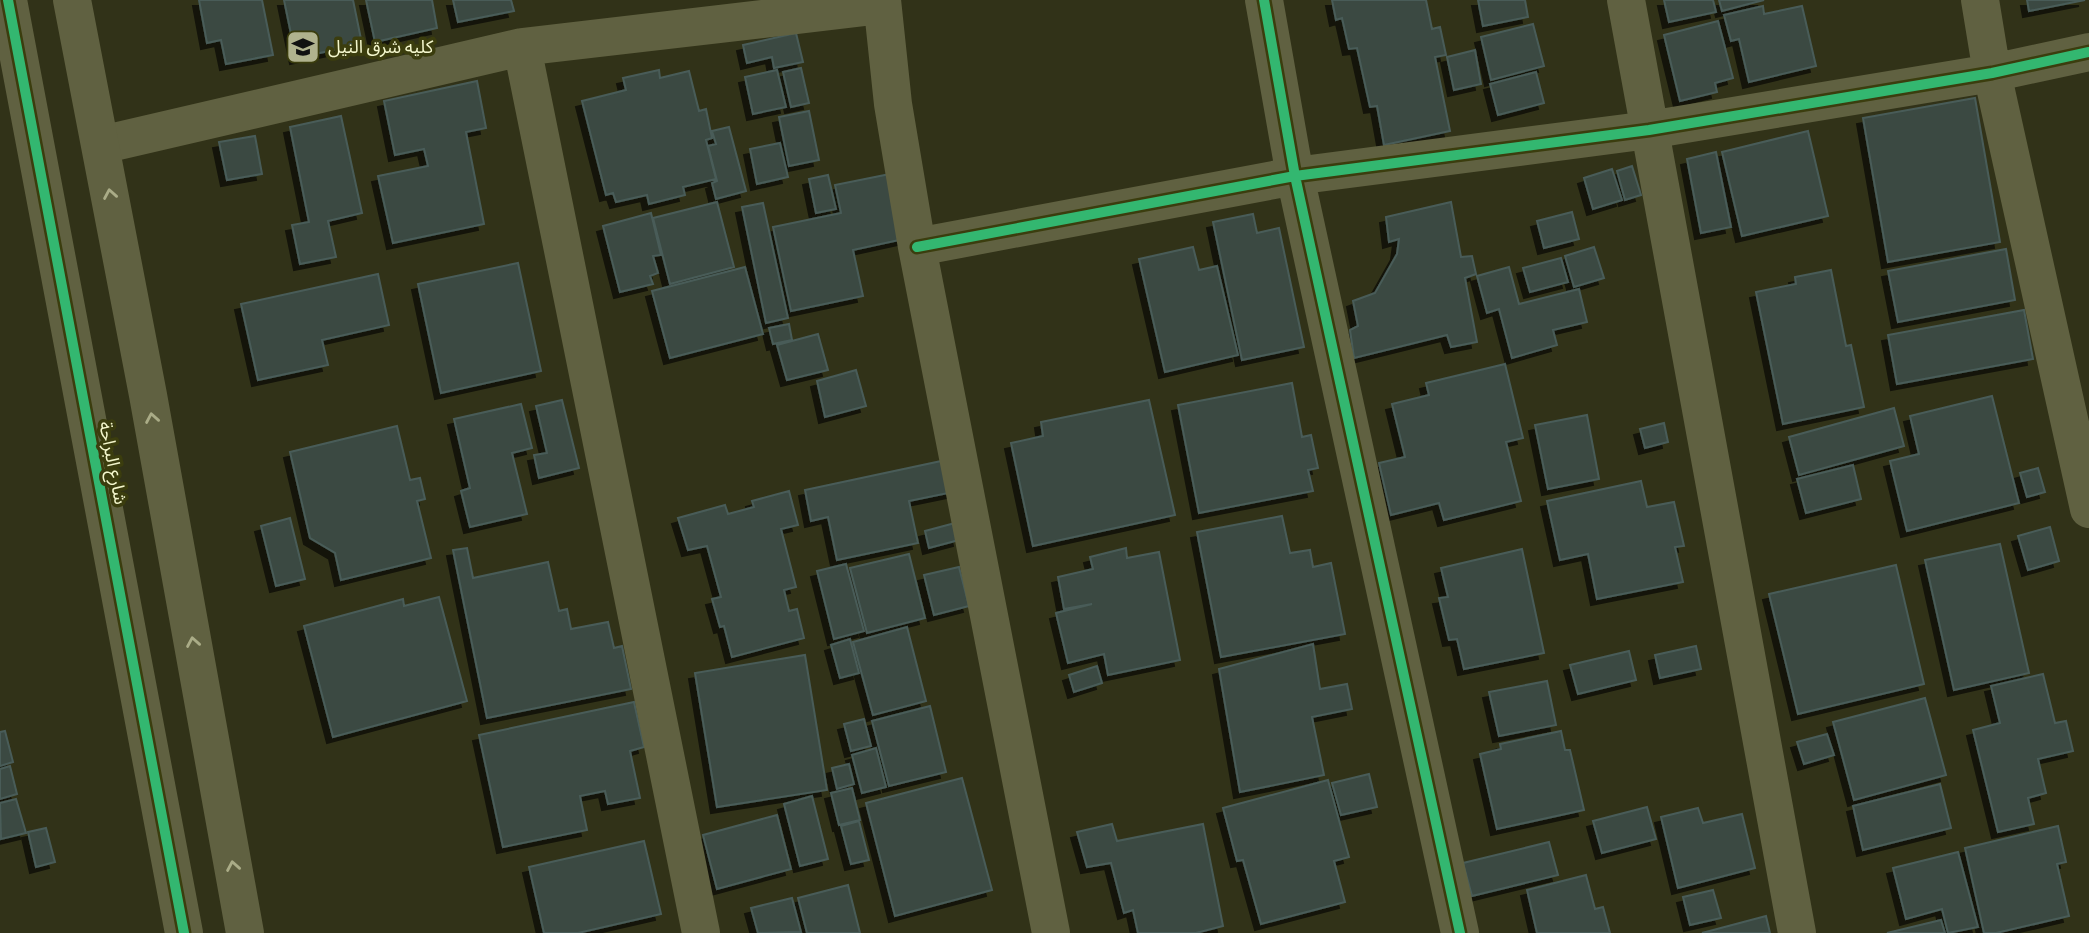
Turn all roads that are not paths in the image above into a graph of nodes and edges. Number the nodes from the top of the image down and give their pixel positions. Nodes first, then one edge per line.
1 (8, 0) edge
2 (72, 0) edge
3 (1264, 0) edge
4 (1626, 0) edge
5 (1980, 0) edge
6 (882, 2) edge
7 (522, 47) junction
8 (2089, 52) edge
9 (1993, 72) junction
10 (13, 94) edge
11 (1649, 130) junction
12 (101, 145) junction
13 (1295, 176) junction
14 (917, 247) junction
15 (2089, 509) edge
16 (184, 933) edge
17 (245, 933) edge
18 (701, 933) edge
19 (1051, 933) edge
20 (1460, 933) edge
21 (1797, 933) edge

1 - 10 street, شارع البراحة
2 - 12 street
3 - 13 street
4 - 11 street
5 - 9 street
6 - 7 street
6 - 14 street
7 - 12 street
7 - 18 street
8 - 9 street
9 - 11 street
9 - 15 street
10 - 16 street, شارع البراحة
11 - 13 street
11 - 21 street
17 -> 12 street
13 - 14 street
13 - 20 street
14 - 19 street

